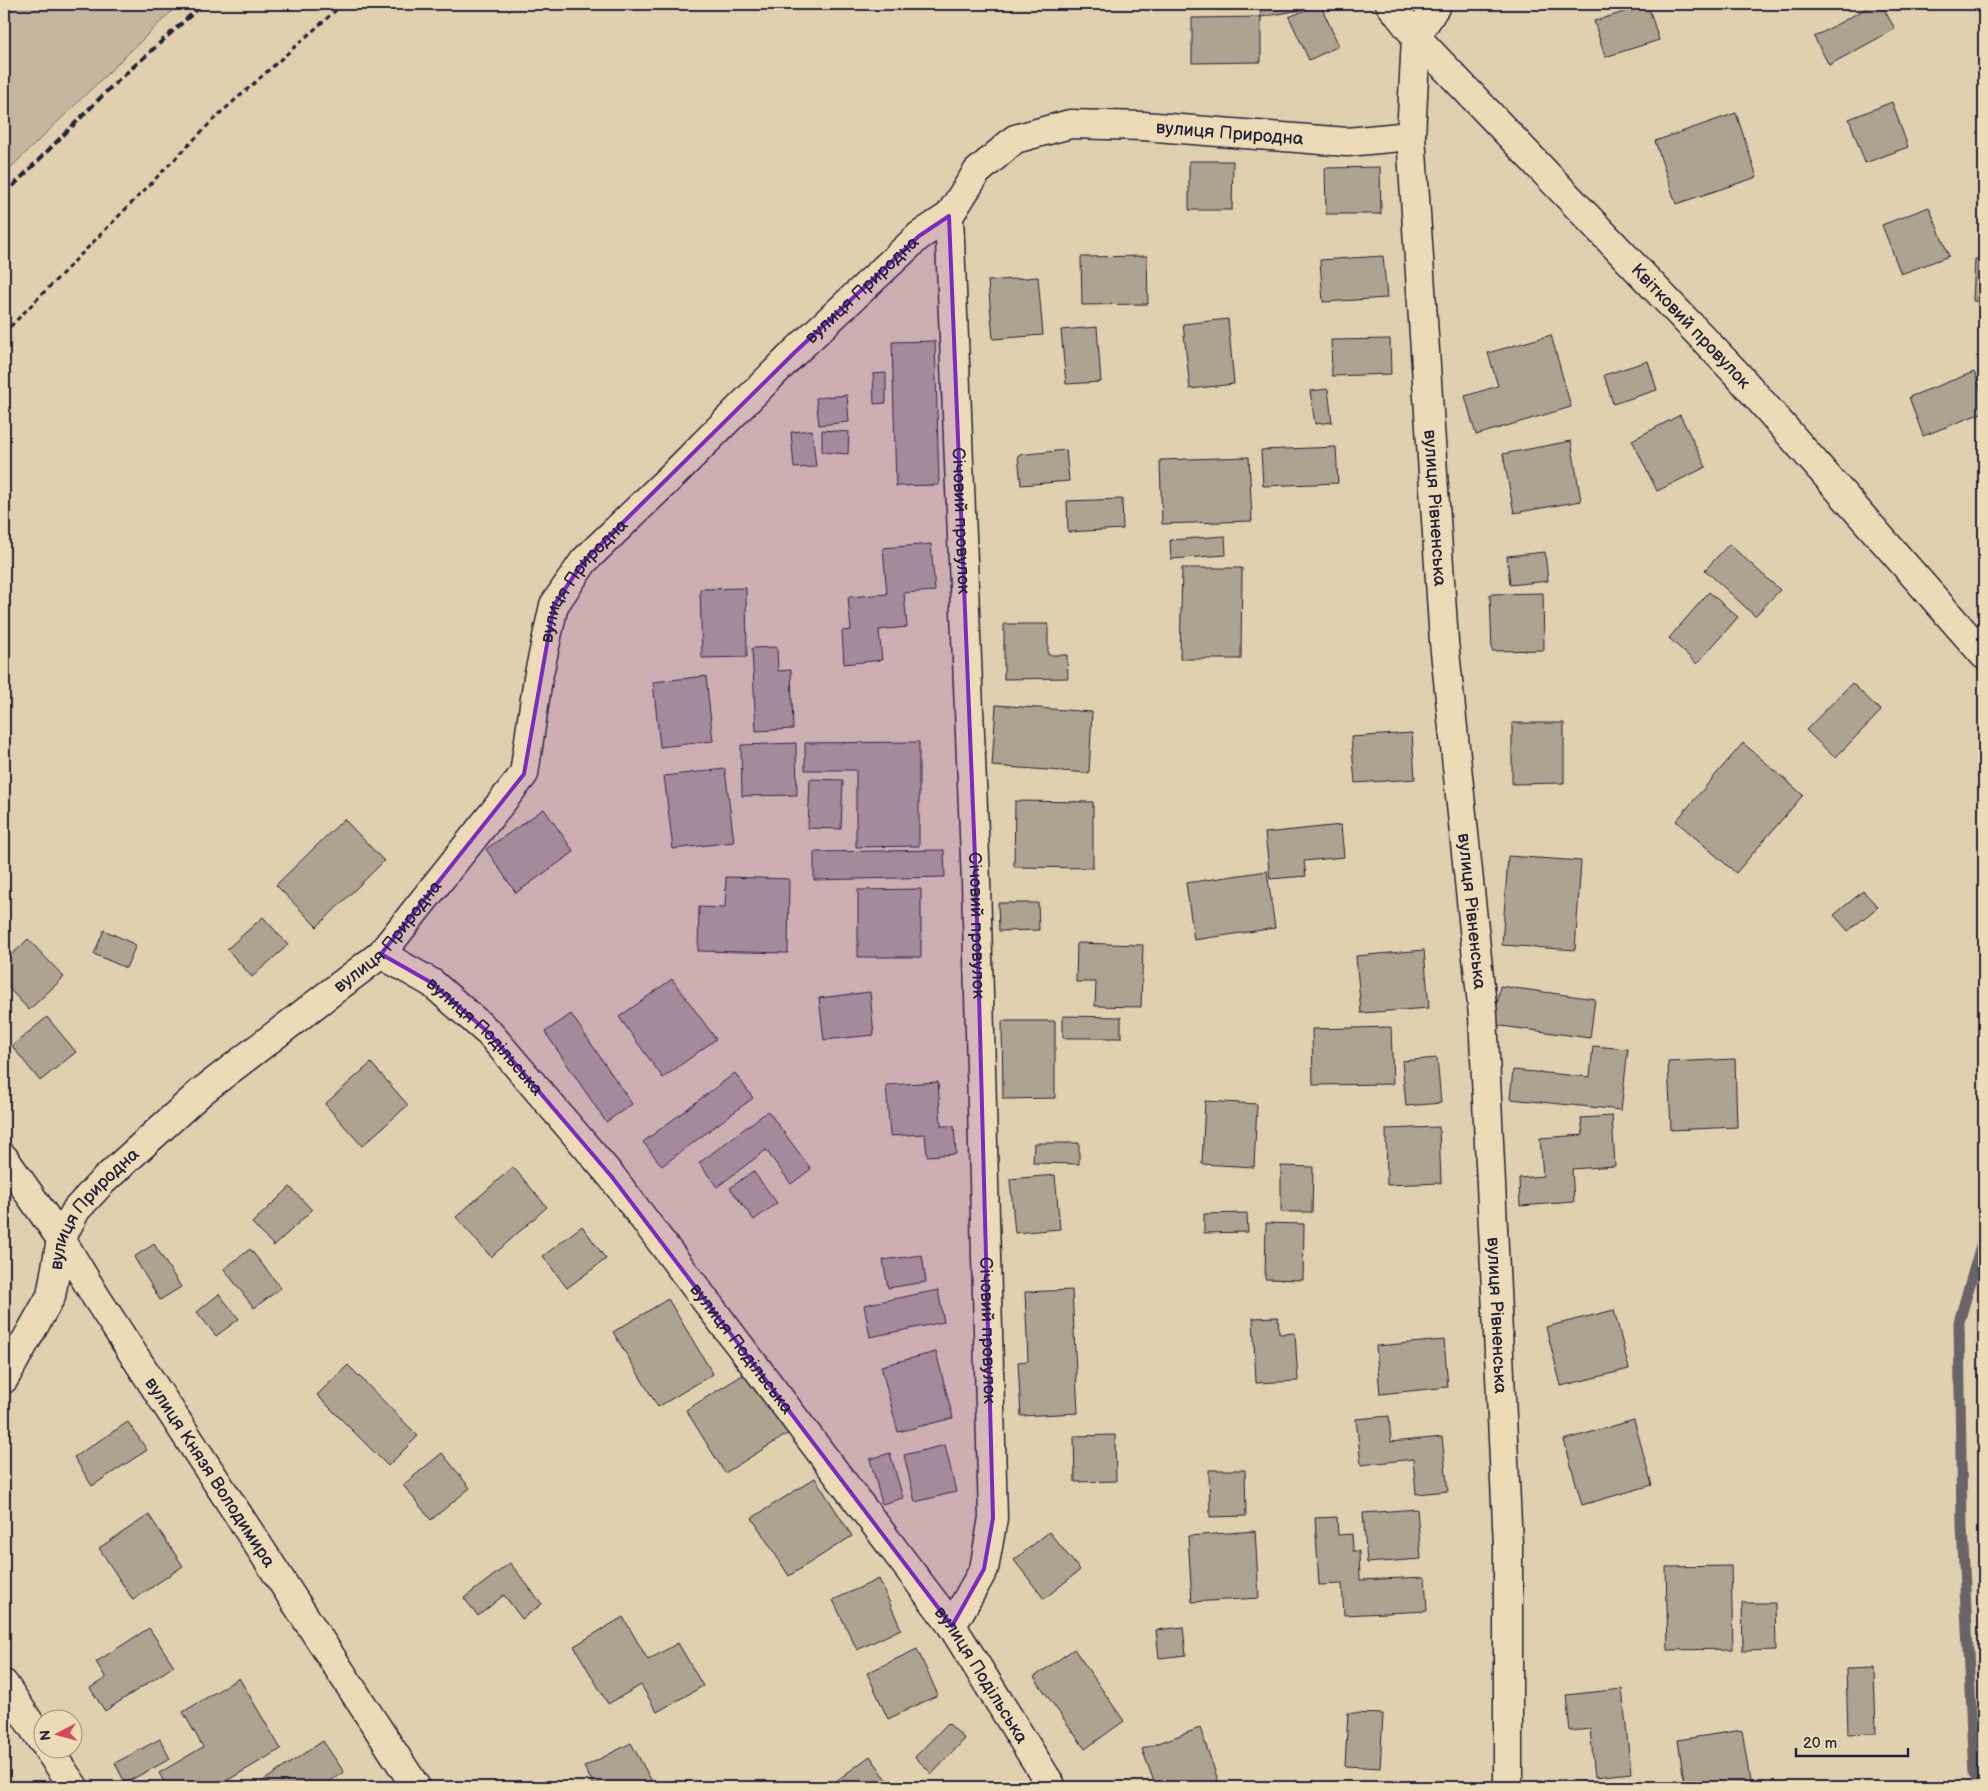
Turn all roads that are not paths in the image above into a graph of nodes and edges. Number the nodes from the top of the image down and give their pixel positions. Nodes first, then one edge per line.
1 (1390, 4) edge
2 (1437, 4) edge
3 (1416, 36) junction
4 (1411, 136) junction
5 (949, 216) junction
6 (1984, 656) edge
7 (381, 954) junction
8 (4, 1158) edge
9 (61, 1239) junction
10 (4, 1379) edge
11 (952, 1626) junction
12 (4, 1684) edge
13 (32, 1726) edge
14 (54, 1758) edge
15 (74, 1787) edge
16 (416, 1787) edge
17 (1052, 1787) edge
18 (1508, 1787) edge

1 - 3 street, Квітковий провулок
2 - 3 street
3 - 4 street, вулиця Рівненська
3 - 6 street, Квітковий провулок
4 - 5 street, вулиця Природна
4 - 18 street, вулиця Рівненська
5 - 7 street, вулиця Природна
5 - 11 street, Січовий провулок
7 - 9 street, вулиця Природна
7 - 11 street, вулиця Подільська
8 - 9 street, вулиця Князя Володимира
9 - 10 street, вулиця Природна
9 - 16 street, вулиця Князя Володимира
11 - 17 street, вулиця Подільська
12 - 13 street
14 - 15 street

